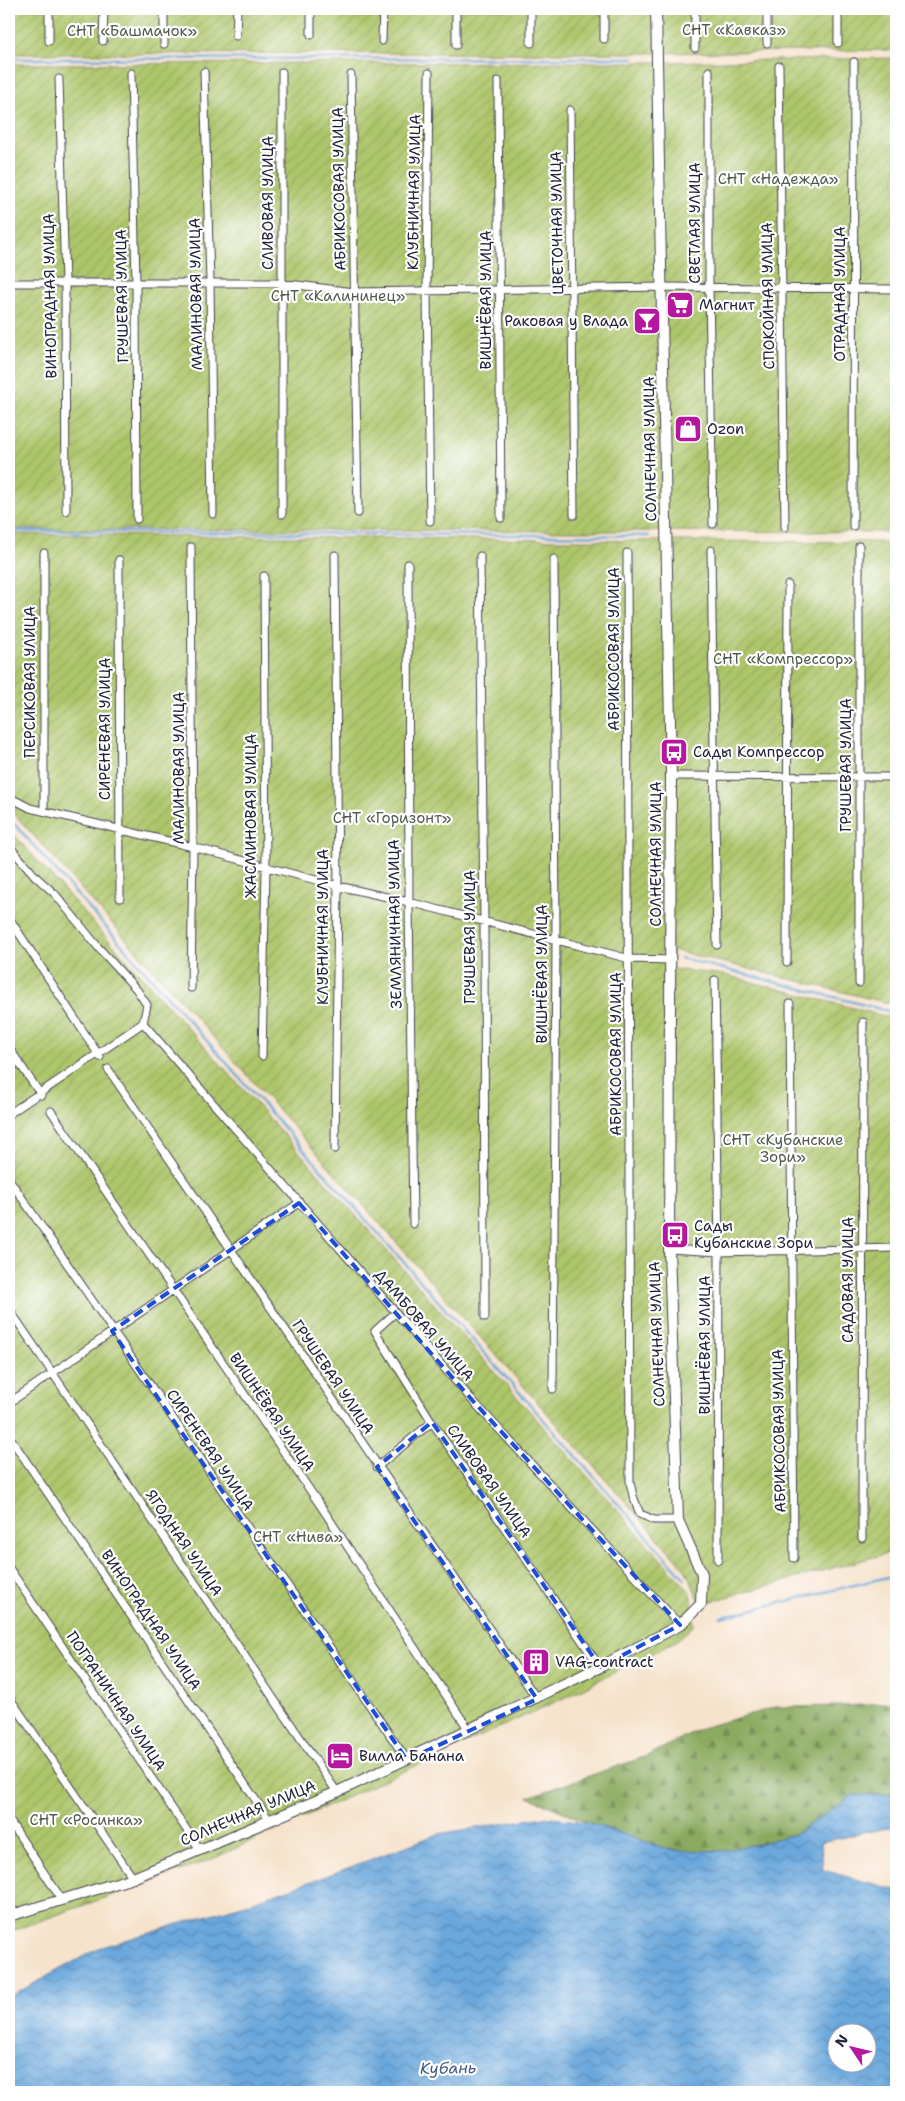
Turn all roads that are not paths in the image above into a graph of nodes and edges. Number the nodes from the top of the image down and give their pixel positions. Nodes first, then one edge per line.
1 (49, 9) edge
2 (104, 9) edge
3 (164, 9) edge
4 (237, 9) edge
5 (311, 9) edge
6 (383, 9) edge
7 (456, 9) edge
8 (531, 9) edge
9 (604, 9) edge
10 (656, 9) edge
11 (695, 9) edge
12 (767, 9) edge
13 (838, 9) edge
14 (310, 35) dead end
15 (236, 36) dead end
16 (604, 39) dead end
17 (49, 41) dead end
18 (103, 41) dead end
19 (382, 42) dead end
20 (838, 42) dead end
21 (531, 43) dead end
22 (767, 43) dead end
23 (164, 44) dead end
24 (456, 45) dead end
25 (695, 48) dead end
26 (854, 62) dead end
27 (779, 66) dead end
28 (709, 71) dead end
29 (204, 72) dead end
30 (282, 72) dead end
31 (131, 73) dead end
32 (429, 73) dead end
33 (350, 75) dead end
34 (59, 79) dead end
35 (498, 81) dead end
36 (570, 110) dead end
37 (65, 282) junction
38 (136, 282) junction
39 (210, 282) junction
40 (9, 283) edge
41 (281, 284) junction
42 (663, 287) junction
43 (709, 288) junction
44 (782, 288) junction
45 (854, 288) junction
46 (572, 289) junction
47 (896, 289) edge
48 (500, 290) junction
49 (354, 292) junction
50 (427, 292) junction
51 (66, 512) dead end
52 (358, 513) dead end
53 (213, 514) dead end
54 (282, 514) dead end
55 (574, 515) dead end
56 (501, 518) dead end
57 (137, 519) dead end
58 (430, 520) dead end
59 (713, 524) dead end
60 (853, 526) dead end
61 (785, 527) dead end
62 (859, 546) dead end
63 (191, 547) dead end
64 (711, 550) dead end
65 (44, 553) dead end
66 (627, 553) dead end
67 (335, 555) dead end
68 (480, 556) dead end
69 (554, 558) dead end
70 (119, 560) dead end
71 (408, 564) dead end
72 (264, 576) dead end
73 (788, 585) dead end
74 (671, 776) junction
75 (714, 776) junction
76 (787, 776) junction
77 (859, 777) junction
78 (896, 777) edge
79 (9, 797) edge
80 (44, 811) junction
81 (119, 829) junction
82 (9, 846) edge
83 (193, 847) junction
84 (266, 868) junction
85 (338, 886) junction
86 (120, 898) dead end
87 (408, 902) junction
88 (9, 918) edge
89 (484, 921) junction
90 (556, 939) junction
91 (717, 945) dead end
92 (630, 959) junction
93 (671, 960) junction
94 (787, 962) dead end
95 (716, 980) dead end
96 (859, 984) dead end
97 (191, 988) dead end
98 (790, 1004) dead end
99 (863, 1022) dead end
100 (143, 1023) junction
101 (9, 1048) edge
102 (99, 1056) junction
103 (262, 1056) dead end
104 (108, 1070) dead end
105 (40, 1095) junction
106 (52, 1111) dead end
107 (9, 1114) edge
108 (335, 1149) dead end
109 (9, 1179) edge
110 (299, 1203) junction
111 (413, 1224) dead end
112 (896, 1248) edge
113 (669, 1249) junction
114 (862, 1249) junction
115 (230, 1250) junction
116 (791, 1250) junction
117 (719, 1252) junction
118 (172, 1290) junction
119 (9, 1309) edge
120 (395, 1313) junction
121 (485, 1317) dead end
122 (112, 1331) junction
123 (52, 1373) junction
124 (553, 1389) dead end
125 (9, 1403) edge
126 (432, 1422) junction
127 (9, 1436) edge
128 (377, 1466) junction
129 (678, 1520) junction
130 (862, 1538) dead end
131 (794, 1558) dead end
132 (718, 1560) dead end
133 (9, 1568) edge
134 (680, 1625) junction
135 (600, 1667) junction
136 (9, 1697) edge
137 (536, 1699) junction
138 (469, 1730) junction
139 (406, 1760) junction
140 (337, 1792) junction
141 (9, 1820) edge
142 (270, 1821) junction
143 (201, 1851) junction
144 (133, 1878) junction
145 (62, 1900) junction
146 (9, 1916) edge

1 - 17 street
2 - 18 street
3 - 23 street
4 - 15 street
5 - 14 street
6 - 19 street
7 - 24 street
8 - 21 street
9 - 16 street
10 - 42 street, СОЛНЕЧНАЯ УЛИЦА
11 - 25 street
12 - 22 street
13 - 20 street
26 - 45 street, ОТРАДНАЯ УЛИЦА
27 - 44 street, СПОКОЙНАЯ УЛИЦА
28 - 43 street, СВЕТЛАЯ УЛИЦА
29 - 39 street, МАЛИНОВАЯ УЛИЦА
30 - 41 street, СЛИВОВАЯ УЛИЦА
31 - 38 street, ГРУШЕВАЯ УЛИЦА
32 - 50 street, КЛУБНИЧНАЯ УЛИЦА
33 - 49 street, АБРИКОСОВАЯ УЛИЦА
34 - 37 street, ВИНОГРАДНАЯ УЛИЦА
35 - 48 street, ВИШНЁВАЯ УЛИЦА
36 - 46 street, ЦВЕТОЧНАЯ УЛИЦА
37 - 38 street
37 - 40 street
37 - 51 street, ВИНОГРАДНАЯ УЛИЦА
38 - 39 street
38 - 57 street, ГРУШЕВАЯ УЛИЦА
39 - 41 street
39 - 53 street, МАЛИНОВАЯ УЛИЦА
41 - 49 street
41 - 54 street, СЛИВОВАЯ УЛИЦА
42 - 43 street
42 - 46 street
42 - 74 street, СОЛНЕЧНАЯ УЛИЦА
43 - 44 street
43 - 59 street, СВЕТЛАЯ УЛИЦА
44 - 45 street
44 - 61 street, СПОКОЙНАЯ УЛИЦА
45 - 47 street
45 - 60 street, ОТРАДНАЯ УЛИЦА
46 - 48 street
46 - 55 street, ЦВЕТОЧНАЯ УЛИЦА
48 - 50 street
48 - 56 street, ВИШНЁВАЯ УЛИЦА
49 - 50 street
49 - 52 street, АБРИКОСОВАЯ УЛИЦА
50 - 58 street, КЛУБНИЧНАЯ УЛИЦА
62 - 77 street, ГРУШЕВАЯ УЛИЦА
63 - 83 street, МАЛИНОВАЯ УЛИЦА
64 - 75 street
65 - 80 street, ПЕРСИКОВАЯ УЛИЦА
66 - 92 street, АБРИКОСОВАЯ УЛИЦА
67 - 85 street, КЛУБНИЧНАЯ УЛИЦА
68 - 89 street, ГРУШЕВАЯ УЛИЦА
69 - 90 street, ВИШНЁВАЯ УЛИЦА
70 - 81 street, СИРЕНЕВАЯ УЛИЦА
71 - 87 street, ЗЕМЛЯНИЧНАЯ УЛИЦА
72 - 84 street, ЖАСМИНОВАЯ УЛИЦА
73 - 76 street
74 - 75 street
74 - 93 street, СОЛНЕЧНАЯ УЛИЦА
75 - 76 street
75 - 91 street
76 - 77 street
76 - 94 street
77 - 78 street
77 - 96 street, ГРУШЕВАЯ УЛИЦА
79 - 80 street
80 - 81 street
81 - 83 street
81 - 86 street, СИРЕНЕВАЯ УЛИЦА
82 - 100 street
83 - 84 street
83 - 97 street, МАЛИНОВАЯ УЛИЦА
84 - 85 street
84 - 103 street, ЖАСМИНОВАЯ УЛИЦА
85 - 87 street
85 - 108 street, КЛУБНИЧНАЯ УЛИЦА
87 - 89 street
87 - 111 street, ЗЕМЛЯНИЧНАЯ УЛИЦА
88 - 102 street
89 - 90 street
89 - 121 street, ГРУШЕВАЯ УЛИЦА
90 - 92 street
90 - 124 street, ВИШНЁВАЯ УЛИЦА
92 - 93 street
92 - 129 street, АБРИКОСОВАЯ УЛИЦА
93 - 113 street, СОЛНЕЧНАЯ УЛИЦА
95 - 117 street, ВИШНЁВАЯ УЛИЦА
98 - 116 street, АБРИКОСОВАЯ УЛИЦА
99 - 114 street, САДОВАЯ УЛИЦА
100 - 102 street
100 - 110 street, ДАМБОВАЯ УЛИЦА
101 - 105 street
102 - 105 street
104 - 115 street, ГРУШЕВАЯ УЛИЦА
105 - 107 street
106 - 118 street, ВИШНЁВАЯ УЛИЦА
109 - 122 street, СИРЕНЕВАЯ УЛИЦА
110 - 115 street
110 - 120 street, ДАМБОВАЯ УЛИЦА
112 - 114 street
113 - 117 street
113 - 129 street, СОЛНЕЧНАЯ УЛИЦА
114 - 116 street
114 - 130 street, САДОВАЯ УЛИЦА
115 - 118 street
115 - 128 street, ГРУШЕВАЯ УЛИЦА
116 - 117 street
116 - 131 street, АБРИКОСОВАЯ УЛИЦА
117 - 132 street, ВИШНЁВАЯ УЛИЦА
118 - 122 street
118 - 138 street, ВИШНЁВАЯ УЛИЦА
119 - 123 street, ЯГОДНАЯ УЛИЦА
120 - 126 street, СЛИВОВАЯ УЛИЦА
120 - 134 street, ДАМБОВАЯ УЛИЦА
122 - 123 street
122 - 139 street, СИРЕНЕВАЯ УЛИЦА
123 - 125 street
123 - 140 street, ЯГОДНАЯ УЛИЦА
126 - 128 street
126 - 135 street, СЛИВОВАЯ УЛИЦА
127 - 142 street, ВИНОГРАДНАЯ УЛИЦА
128 - 137 street, ГРУШЕВАЯ УЛИЦА
129 - 134 street, СОЛНЕЧНАЯ УЛИЦА
133 - 143 street, ПОГРАНИЧНАЯ УЛИЦА
134 - 135 street, СОЛНЕЧНАЯ УЛИЦА
135 - 137 street, СОЛНЕЧНАЯ УЛИЦА
136 - 144 street
137 - 138 street, СОЛНЕЧНАЯ УЛИЦА
138 - 139 street, СОЛНЕЧНАЯ УЛИЦА
139 - 140 street, СОЛНЕЧНАЯ УЛИЦА
140 - 142 street, СОЛНЕЧНАЯ УЛИЦА
141 - 145 street
142 - 143 street, СОЛНЕЧНАЯ УЛИЦА
143 - 144 street, СОЛНЕЧНАЯ УЛИЦА
144 - 145 street, СОЛНЕЧНАЯ УЛИЦА
145 - 146 street, СОЛНЕЧНАЯ УЛИЦА

